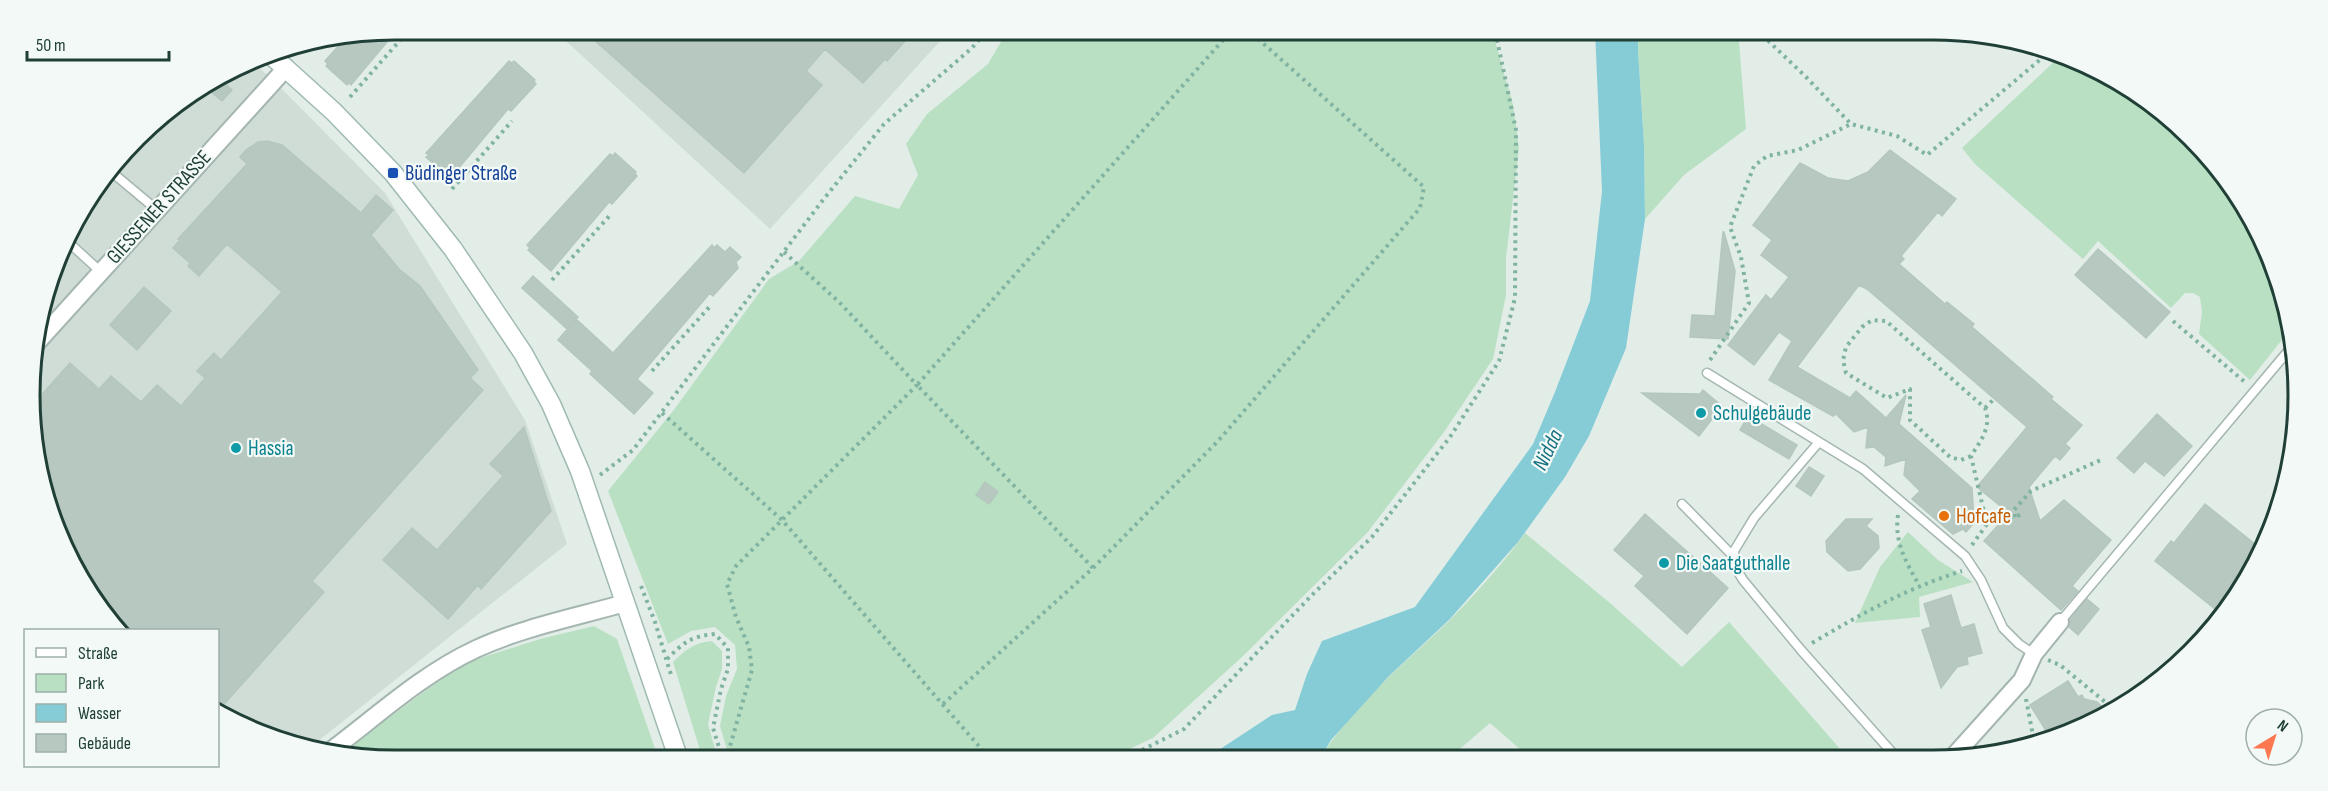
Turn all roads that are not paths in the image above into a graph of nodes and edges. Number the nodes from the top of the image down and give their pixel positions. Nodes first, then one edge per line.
1 (278, 60) edge
2 (272, 63) edge
3 (116, 176) edge
4 (157, 210) junction
5 (73, 247) edge
6 (101, 272) junction
7 (46, 332) edge
8 (2285, 355) edge
9 (1707, 373) road end
10 (1819, 442) junction
11 (1682, 504) dead end
12 (1734, 557) junction
13 (625, 603) junction
14 (2060, 622) joint
15 (2034, 654) junction
16 (338, 746) edge
17 (676, 750) edge
18 (1890, 750) edge
19 (1960, 750) edge

1 - 13 main road
2 - 4 street, GIESSENER STRASSE
3 - 4 lane
4 - 6 street, GIESSENER STRASSE
5 - 6 lane
6 - 7 street, GIESSENER STRASSE
8 - 14 lane
9 - 10 lane
10 - 12 lane
10 - 15 lane
11 - 12 lane
12 - 18 lane
13 - 16 street
13 - 17 main road
14 - 15 street
15 - 19 street

